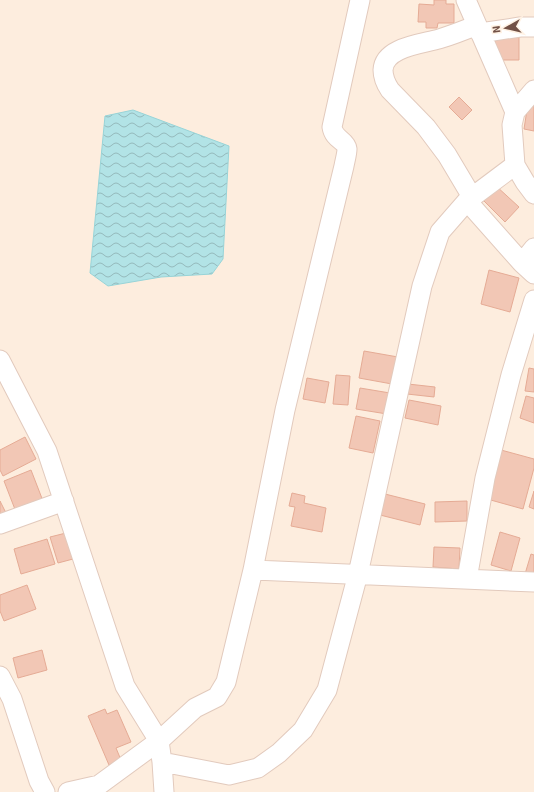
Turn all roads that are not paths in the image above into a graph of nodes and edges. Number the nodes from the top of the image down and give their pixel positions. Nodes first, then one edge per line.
1 (360, 0) edge
2 (466, 0) edge
3 (534, 27) edge
4 (479, 29) junction
5 (534, 90) edge
6 (515, 112) junction
7 (515, 165) junction
8 (534, 194) edge
9 (469, 199) junction
10 (534, 248) edge
11 (528, 268) edge
12 (534, 300) edge
13 (0, 360) edge
14 (5, 378) edge
15 (64, 501) junction
16 (0, 524) edge
17 (253, 570) junction
18 (358, 574) junction
19 (467, 579) junction
20 (534, 582) edge
21 (0, 676) edge
22 (159, 741) junction
23 (162, 762) junction
24 (45, 792) edge
25 (68, 792) edge
26 (164, 792) edge

1 - 17 street
2 - 4 street
3 - 4 street
4 - 6 street
4 - 9 street
5 - 6 street
6 - 7 street
7 - 8 street
7 - 9 street
9 - 11 street
9 - 18 street
10 - 11 street
12 - 19 street
13 - 14 street
14 - 15 street
15 - 16 street
15 - 22 street
17 - 18 street
17 - 22 street
18 - 19 street
18 - 23 street
19 - 20 street
21 - 24 street
22 - 23 street
22 - 25 street
23 - 26 street

